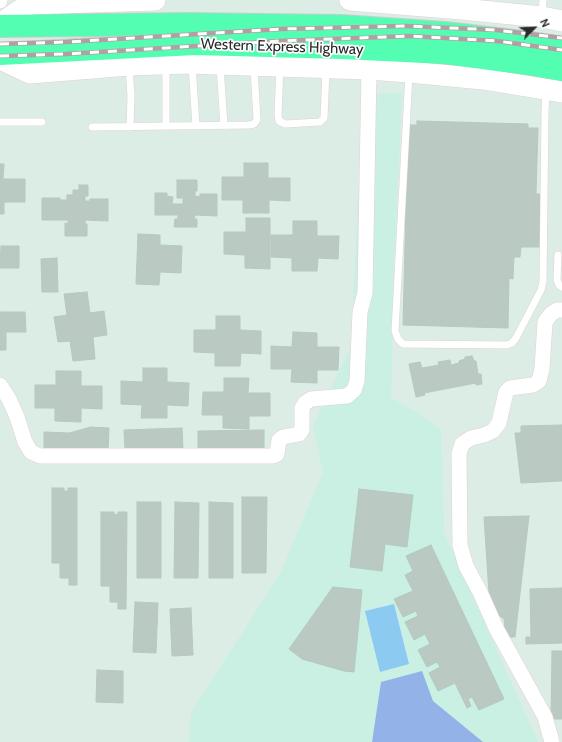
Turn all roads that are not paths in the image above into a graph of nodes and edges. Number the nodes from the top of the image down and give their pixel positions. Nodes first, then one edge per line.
1 (155, 0) edge
2 (350, 0) edge
3 (379, 1) edge
4 (440, 4) edge
5 (542, 8) edge
6 (562, 21) edge
7 (0, 25) edge
8 (562, 48) edge
9 (0, 54) edge
10 (0, 59) edge
11 (192, 63) junction
12 (166, 64) junction
13 (220, 64) junction
14 (129, 65) junction
15 (254, 65) junction
16 (280, 66) junction
17 (326, 68) junction
18 (365, 69) junction
19 (562, 70) edge
20 (409, 72) junction
21 (554, 91) edge
22 (0, 122) edge
23 (42, 122) dead end
24 (130, 126) junction
25 (166, 126) junction
26 (196, 126) junction
27 (224, 126) junction
28 (92, 127) dead end
29 (558, 255) dead end
30 (562, 287) edge
31 (562, 310) edge
32 (0, 385) edge
33 (552, 742) edge

1 - 7 main road
2 - 3 main road
3 - 4 main road
4 - 5 main road
5 - 6 main road
7 - 8 highway, Western Express Highway
9 - 19 highway, Western Express Highway
10 - 14 main road
11 - 12 main road
11 - 13 main road
11 - 26 lane
12 - 14 main road
12 - 25 lane
13 - 15 main road
13 - 27 lane
14 - 24 lane
15 - 16 main road
15 - 27 lane
16 - 17 main road
16 - 17 lane
17 - 18 main road
18 - 20 main road
18 - 32 street
20 - 21 main road
20 - 21 lane
22 - 23 lane
24 - 25 lane
24 - 28 lane
25 - 26 lane
26 - 27 lane
29 - 30 lane
31 - 33 street

